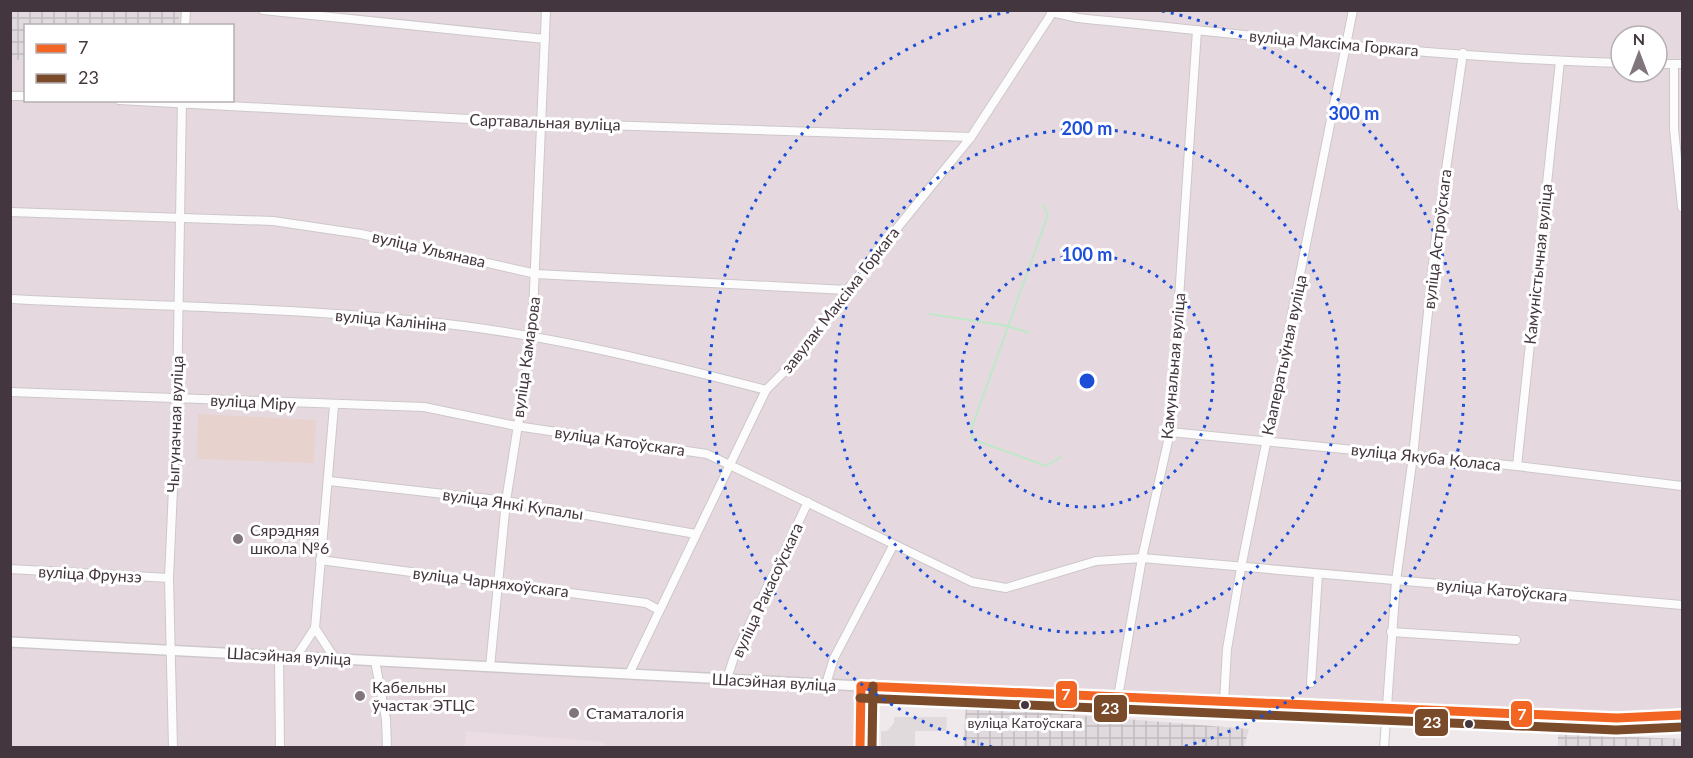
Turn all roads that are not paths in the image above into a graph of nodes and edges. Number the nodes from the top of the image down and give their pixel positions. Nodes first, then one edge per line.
1 (262, 10) edge
2 (546, 10) edge
3 (1353, 10) edge
4 (1052, 11) edge
5 (1197, 30) junction
6 (545, 39) junction
7 (1345, 46) junction
8 (1463, 53) junction
9 (1560, 61) junction
10 (1609, 63) edge
11 (1678, 64) edge
12 (182, 102) edge
13 (542, 123) junction
14 (1678, 129) edge
15 (971, 137) junction
16 (1683, 207) edge
17 (10, 212) edge
18 (180, 217) junction
19 (536, 274) junction
20 (847, 290) junction
21 (10, 299) edge
22 (178, 308) junction
23 (532, 336) junction
24 (765, 390) junction
25 (10, 392) edge
26 (177, 399) junction
27 (334, 406) junction
28 (424, 407) joint
29 (516, 426) junction
30 (1170, 432) junction
31 (1266, 441) junction
32 (1413, 456) junction
33 (731, 465) junction
34 (1517, 466) junction
35 (330, 481) junction
36 (1683, 486) edge
37 (506, 501) junction
38 (808, 502) junction
39 (696, 534) junction
40 (893, 546) junction
41 (1142, 558) junction
42 (320, 560) junction
43 (1241, 568) junction
44 (10, 569) edge
45 (1318, 574) junction
46 (169, 578) junction
47 (1396, 581) junction
48 (497, 582) junction
49 (1683, 605) edge
50 (659, 610) junction
51 (315, 628) junction
52 (1391, 632) junction
53 (1516, 640) dead end
54 (10, 642) edge
55 (171, 650) junction
56 (279, 656) junction
57 (296, 657) junction
58 (335, 659) junction
59 (375, 661) junction
60 (490, 667) junction
61 (629, 674) junction
62 (727, 679) junction
63 (1311, 683) dead end
64 (826, 684) junction
65 (861, 686) junction
66 (1118, 697) junction
67 (1224, 701) junction
68 (1386, 706) junction
69 (1683, 715) edge
70 (173, 747) edge
71 (280, 747) edge
72 (387, 747) edge
73 (860, 747) edge
74 (1384, 747) edge

1 - 6 street
2 - 6 street, вуліца Камарова
3 - 7 street, Кааператыўная вуліца
4 - 5 street, вуліца Максіма Горкага
4 - 15 street, завулак Максіма Горкага
5 - 7 street, вуліца Максіма Горкага
5 - 30 street, Камунальная вуліца
6 - 13 street, вуліца Камарова
7 - 8 street, вуліца Максіма Горкага
7 - 31 street, Кааператыўная вуліца
8 - 9 street, вуліца Максіма Горкага
8 - 32 street, вуліца Астроўскага
9 - 10 street, вуліца Максіма Горкага
9 - 34 street, Камуністычная вуліца
11 - 14 street
12 - 13 street, Сартавальная вуліца
12 - 18 street, Чыгуначная вуліца
13 - 15 street, Сартавальная вуліца
13 - 19 street, вуліца Камарова
14 - 16 street
15 - 20 street, завулак Максіма Горкага
17 - 18 street, вуліца Ульянава
18 - 19 street, вуліца Ульянава
18 - 22 street, Чыгуначная вуліца
19 - 20 street, вуліца Ульянава
19 - 23 street, вуліца Камарова
20 - 24 street, завулак Максіма Горкага
21 - 22 street, вуліца Калініна
22 - 23 street, вуліца Калініна
22 - 26 street, Чыгуначная вуліца
23 - 24 street, вуліца Калініна
23 - 29 street, вуліца Камарова
24 - 33 street, завулак Максіма Горкага
25 - 26 street, вуліца Міру
26 - 27 street, вуліца Міру
26 - 46 street, Чыгуначная вуліца
27 - 28 street, вуліца Міру
27 - 35 street
28 - 29 street, вуліца Катоўскага
29 - 33 street, вуліца Катоўскага
29 - 37 street, вуліца Камарова
30 - 31 street, вуліца Якуба Коласа
30 - 41 street, Камунальная вуліца
31 - 32 street, вуліца Якуба Коласа
31 - 43 street, Кааператыўная вуліца
32 - 34 street, вуліца Якуба Коласа
32 - 47 street, вуліца Астроўскага
33 - 38 street, вуліца Катоўскага
33 - 39 street, завулак Максіма Горкага
34 - 36 street, вуліца Якуба Коласа
35 - 37 street, вуліца Янкі Купалы
35 - 42 street
37 - 39 street, вуліца Янкі Купалы
37 - 48 street, вуліца Камарова
38 - 40 street, вуліца Катоўскага
38 - 62 street, вуліца Ракасоўскага
39 - 50 street, завулак Максіма Горкага
40 - 41 street, вуліца Катоўскага
40 - 64 street
41 - 43 street, вуліца Катоўскага
41 - 66 street, Камунальная вуліца
42 - 48 street, вуліца Чарняхоўскага
42 - 51 street
43 - 45 street, вуліца Катоўскага
43 - 67 street, Кааператыўная вуліца
44 - 46 street, вуліца Фрунзэ
45 - 47 street, вуліца Катоўскага
45 - 63 street
46 - 55 street, Чыгуначная вуліца
47 - 49 street, вуліца Катоўскага
47 - 52 street, вуліца Астроўскага
48 - 50 street, вуліца Чарняхоўскага
48 - 60 street, вуліца Камарова
50 - 61 street, завулак Максіма Горкага
51 - 57 street
51 - 58 street
52 - 53 street
52 - 68 street, вуліца Астроўскага
54 - 55 street, Шасэйная вуліца
55 - 56 street, Шасэйная вуліца
55 - 70 street, Чыгуначная вуліца
56 - 57 street, Шасэйная вуліца
56 - 71 street
57 - 58 street, Шасэйная вуліца
58 - 59 street, Шасэйная вуліца
59 - 60 street, Шасэйная вуліца
59 - 72 street
60 - 61 street, Шасэйная вуліца
61 - 62 street, Шасэйная вуліца
62 - 64 street, Шасэйная вуліца
64 - 65 street, Шасэйная вуліца
65 - 66 main road, Шасэйная вуліца
65 - 73 main road
66 - 67 main road, Шасэйная вуліца
67 - 68 main road, Шасэйная вуліца
68 - 69 main road, Шасэйная вуліца
68 - 74 street, вуліца Астроўскага

